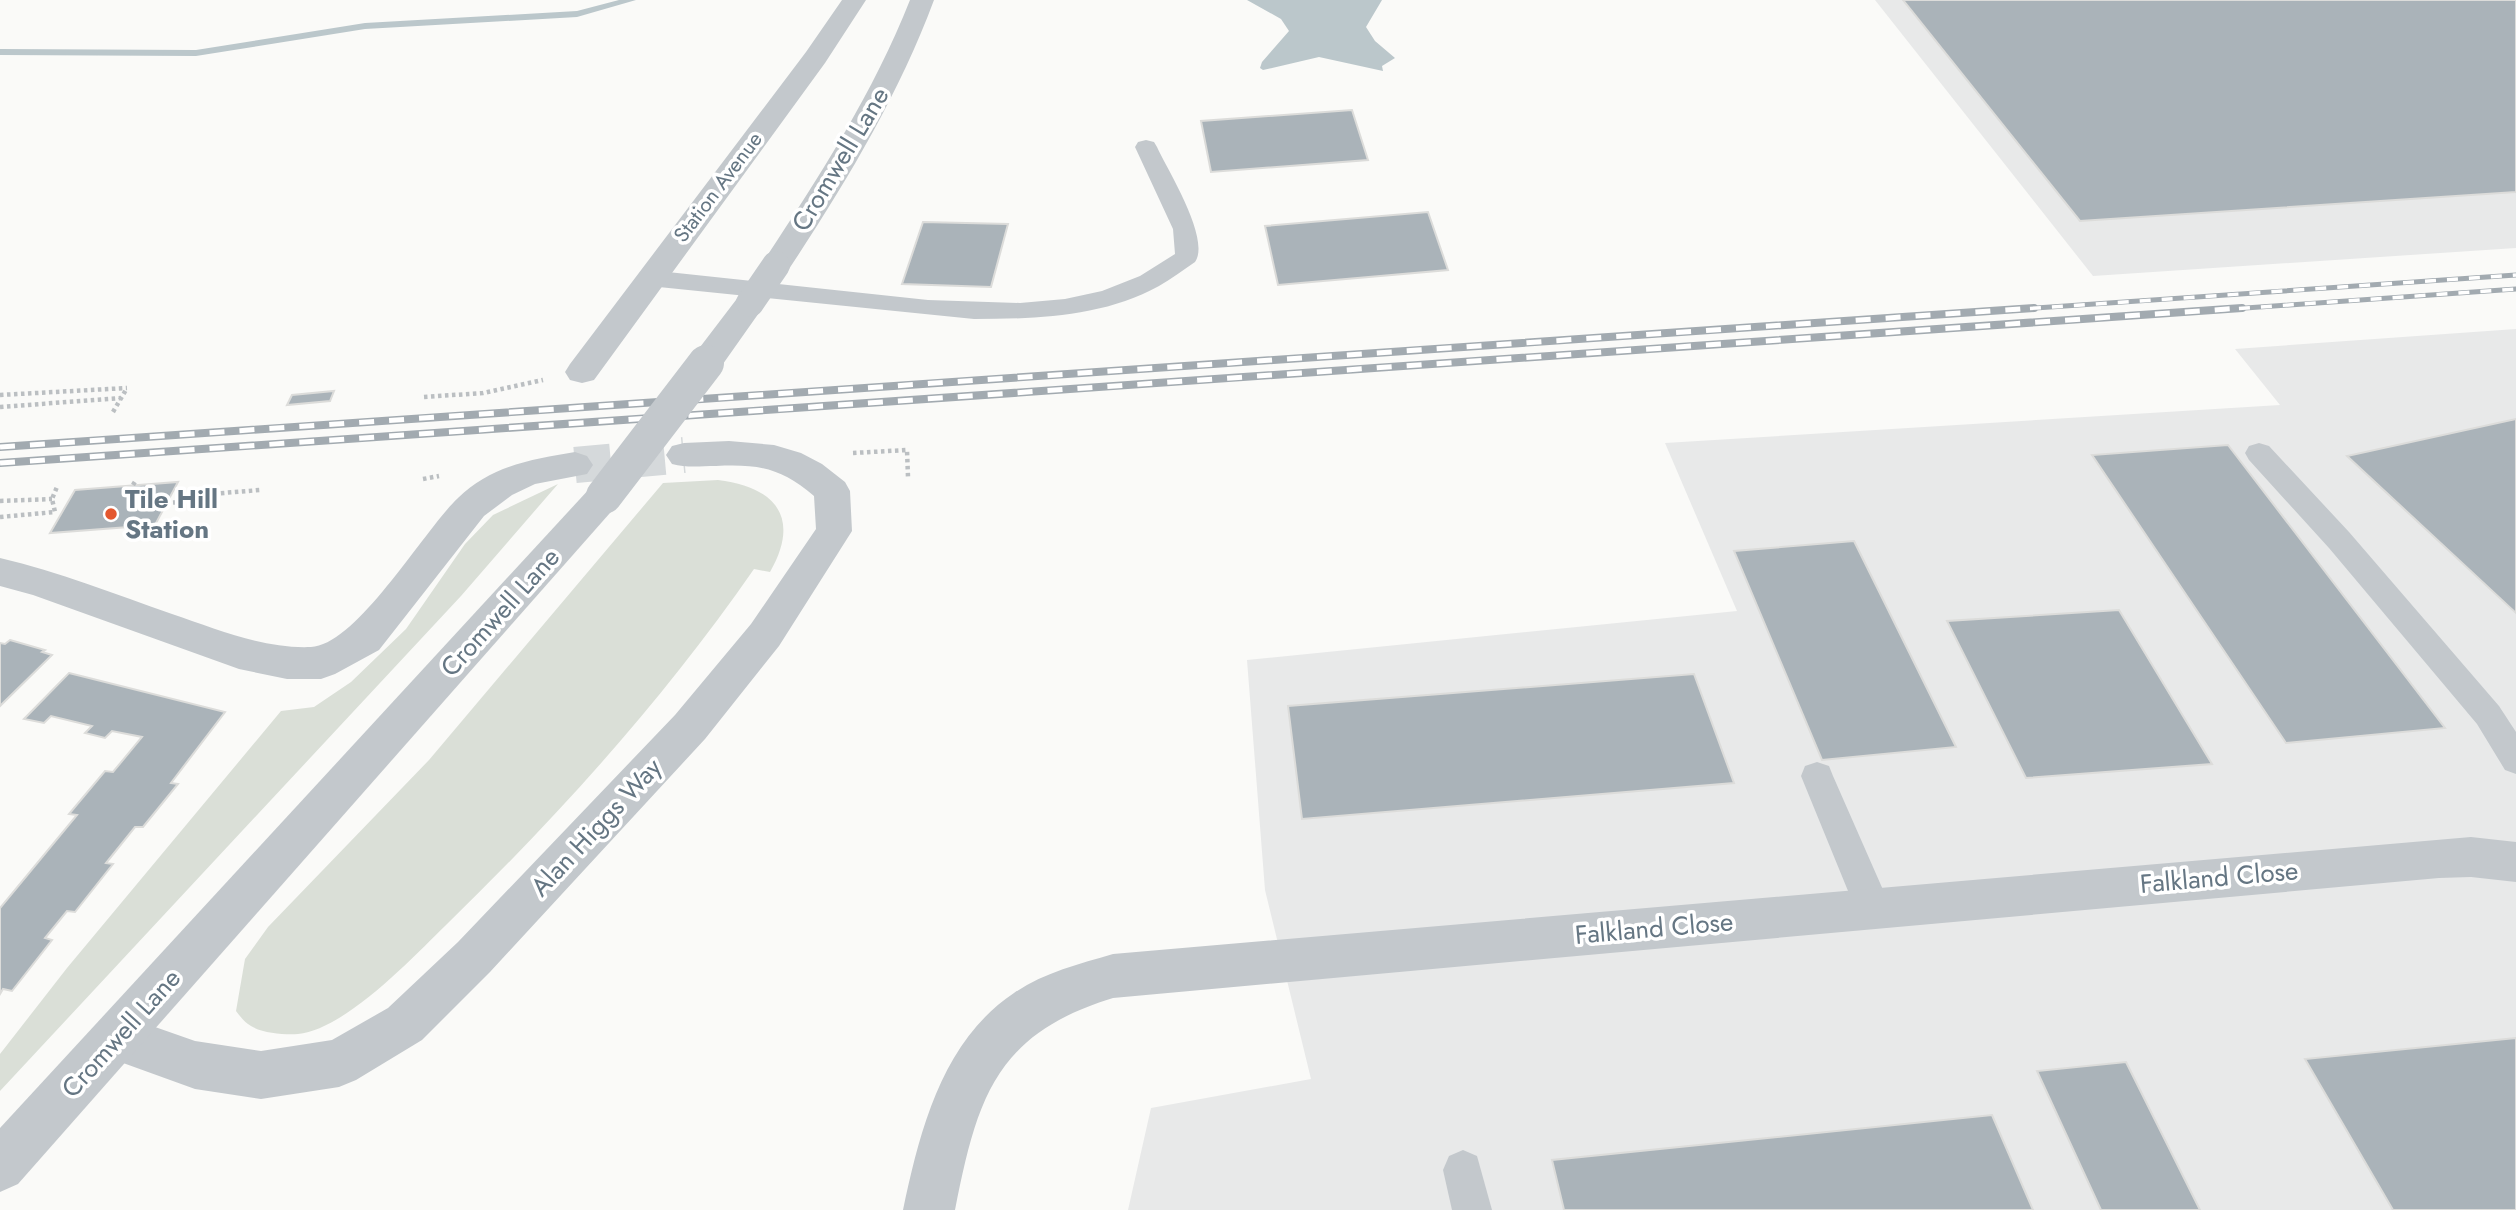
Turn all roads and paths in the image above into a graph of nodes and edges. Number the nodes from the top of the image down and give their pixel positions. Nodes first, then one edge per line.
1 (853, 0) edge
2 (922, 0) edge
3 (1146, 147) dead end
4 (649, 278) junction
5 (582, 372) joint
6 (0, 395) edge
7 (424, 397) dead end
8 (121, 398) junction
9 (0, 407) edge
10 (113, 412) dead end
11 (2259, 453) dead end
12 (684, 455) tunnel mouth
13 (575, 465) tunnel mouth
14 (57, 487) dead end
15 (260, 490) dead end
16 (186, 496) dead end
17 (52, 499) junction
18 (0, 501) edge
19 (183, 502) dead end
20 (166, 503) dead end
21 (0, 517) edge
22 (0, 572) edge
23 (2516, 760) edge
24 (1817, 776) dead end
25 (2516, 862) edge
26 (1873, 908) junction
27 (118, 1038) junction
28 (0, 1166) edge
29 (1463, 1170) dead end
30 (929, 1210) edge
31 (1472, 1210) edge

1 - 4 street, Station Avenue
2 - 27 street, Cromwell Lane, bridge
3 - 4 lane
4 - 5 street, Station Avenue
5 - 7 path
6 - 8 path
8 - 9 path
8 - 10 path
11 - 23 lane
12 - 27 street, Alan Higgs Way
13 - 22 street
14 - 17 path
15 - 16 path
17 - 18 path
17 - 21 path
19 - 20 path
24 - 26 lane
25 - 26 street, Falkland Close
26 - 30 street, Falkland Close
27 - 28 street, Cromwell Lane
29 - 31 lane

